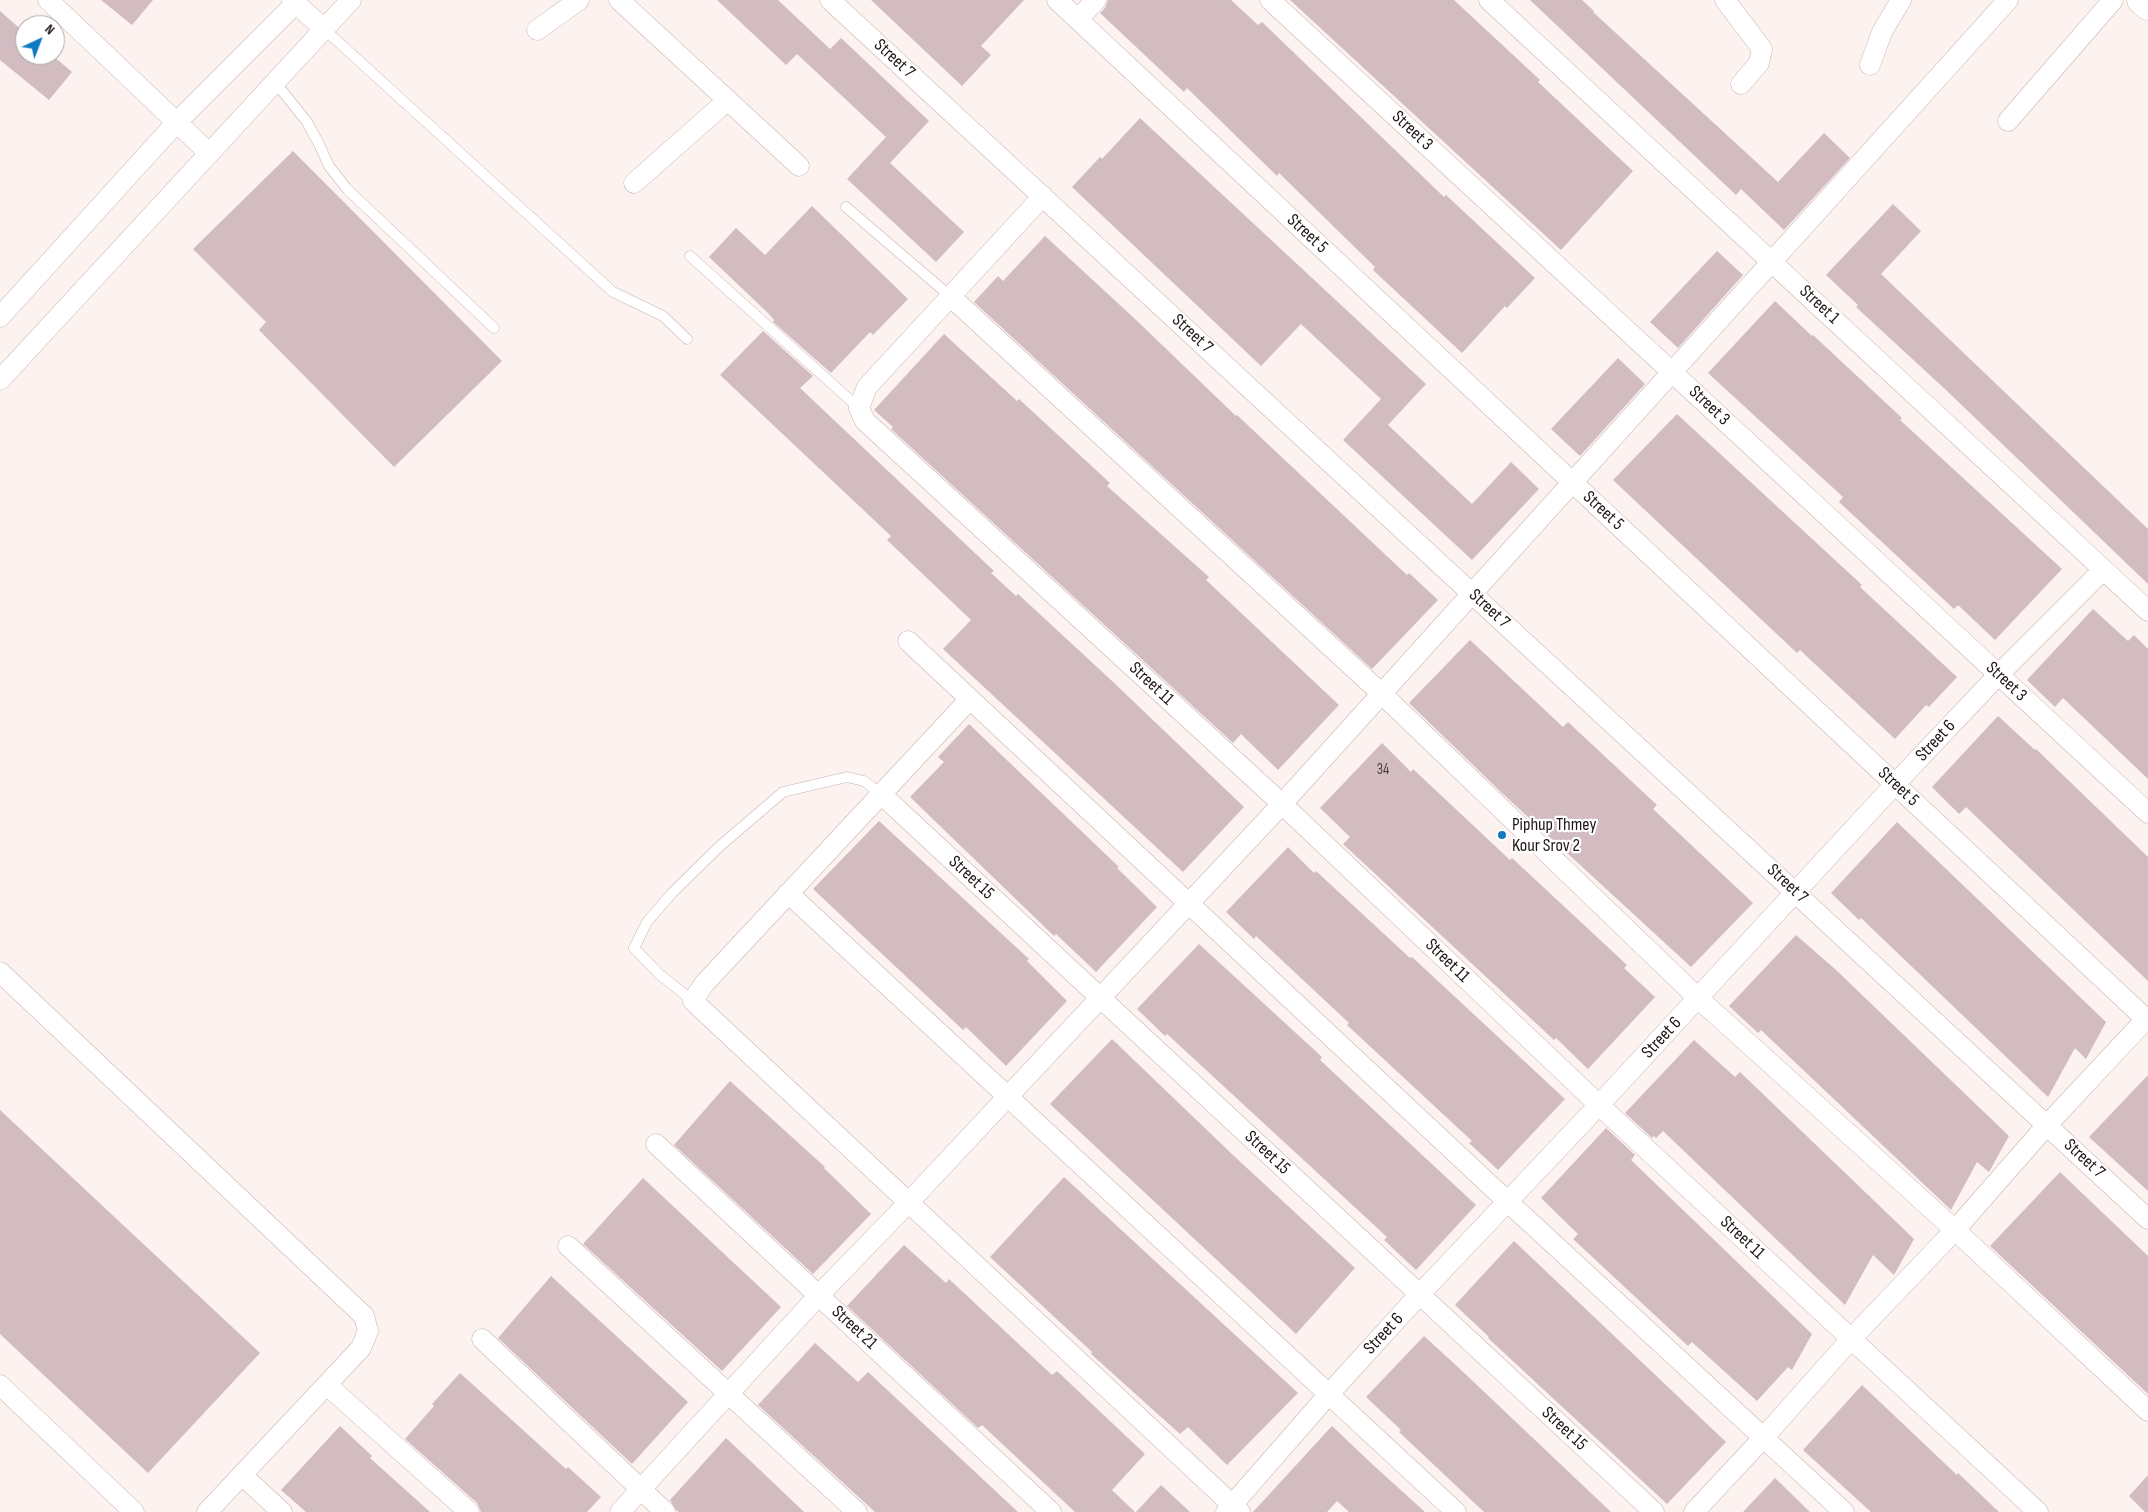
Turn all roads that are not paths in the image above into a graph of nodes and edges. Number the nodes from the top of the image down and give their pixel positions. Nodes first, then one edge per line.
1 (48, 0) edge
2 (351, 0) edge
3 (579, 0) edge
4 (619, 0) edge
5 (830, 0) edge
6 (1057, 0) edge
7 (1096, 0) edge
8 (1270, 0) edge
9 (1489, 0) edge
10 (1725, 0) edge
11 (1901, 0) edge
12 (2008, 0) edge
13 (2113, 0) edge
14 (2141, 0) edge
15 (294, 2) edge
16 (2148, 6) edge
17 (1078, 20) junction
18 (324, 29) junction
19 (537, 30) dead end
20 (1870, 65) dead end
21 (275, 82) junction
22 (1741, 84) dead end
23 (728, 100) junction
24 (2008, 121) dead end
25 (176, 124) junction
26 (209, 153) junction
27 (799, 166) dead end
28 (634, 183) dead end
29 (1043, 196) junction
30 (846, 207) dead end
31 (690, 256) dead end
32 (1772, 262) junction
33 (950, 296) junction
34 (0, 317) edge
35 (494, 328) dead end
36 (687, 339) dead end
37 (1672, 372) junction
38 (0, 380) edge
39 (858, 408) junction
40 (1572, 482) junction
41 (2103, 570) junction
42 (1472, 593) junction
43 (2148, 611) edge
44 (908, 641) dead end
45 (1999, 674) junction
46 (1382, 694) junction
47 (970, 699) junction
48 (1895, 784) junction
49 (881, 794) junction
50 (1282, 804) junction
51 (2148, 813) edge
52 (788, 892) junction
53 (1796, 893) junction
54 (1190, 903) junction
55 (0, 972) edge
56 (1100, 998) junction
57 (1698, 998) junction
58 (693, 1001) junction
59 (2147, 1019) edge
60 (1008, 1096) junction
61 (1599, 1105) junction
62 (2047, 1126) junction
63 (656, 1144) dead end
64 (1507, 1201) junction
65 (909, 1202) junction
66 (2148, 1219) edge
67 (1954, 1230) junction
68 (568, 1246) dead end
69 (1420, 1295) junction
70 (818, 1296) junction
71 (482, 1338) dead end
72 (1851, 1339) junction
73 (0, 1385) edge
74 (327, 1385) junction
75 (1329, 1394) junction
76 (729, 1395) junction
77 (2148, 1411) edge
78 (1764, 1437) junction
79 (242, 1475) junction
80 (641, 1490) junction
81 (1233, 1510) edge
82 (134, 1512) edge
83 (207, 1512) edge
84 (282, 1512) edge
85 (469, 1512) edge
86 (620, 1512) edge
87 (665, 1512) edge
88 (857, 1512) edge
89 (1051, 1512) edge
90 (1456, 1512) edge
91 (1654, 1512) edge
92 (1694, 1512) edge
93 (1844, 1512) edge
94 (2038, 1512) edge

1 - 25 street
2 - 18 street
3 - 19 street
4 - 23 street
5 - 29 street, Street 7
6 - 17 street, Street 5
7 - 17 street
8 - 37 street, Street 3
9 - 32 street, Street 1
10 - 22 street
11 - 20 street
12 - 32 street
13 - 24 street
14 - 16 highway
15 - 18 street
15 - 25 street
17 - 40 street, Street 5
18 - 21 street
18 - 36 lane
21 - 26 street
21 - 35 lane
23 - 27 street
23 - 28 street
25 - 26 street
25 - 34 street
26 - 38 street
29 - 33 street
29 - 42 street, Street 7
30 - 33 lane
31 - 39 lane
32 - 37 street
32 - 41 street, Street 1
33 - 39 street
33 - 46 street
37 - 40 street
37 - 45 street, Street 3
39 - 50 street, Street 11
40 - 42 street
40 - 48 street, Street 5
41 - 43 street, Street 1
41 - 45 street, Street 6
42 - 46 street
42 - 53 street, Street 7
44 - 47 street
45 - 48 street, Street 6
45 - 51 street, Street 3
46 - 50 street
46 - 57 street
47 - 49 street
47 - 54 street
48 - 53 street, Street 6
48 - 59 street, Street 5
49 - 52 street
49 - 56 street, Street 15
49 - 58 lane
50 - 54 street
50 - 61 street, Street 11
52 - 58 street
52 - 60 street
53 - 57 street, Street 6
53 - 62 street, Street 7
54 - 56 street
54 - 64 street
55 - 74 street
56 - 60 street
56 - 69 street, Street 15
57 - 61 street, Street 6
57 - 67 street
58 - 65 street
59 - 62 street
60 - 65 street
60 - 75 street
61 - 64 street, Street 6
61 - 72 street, Street 11
62 - 66 street, Street 7
62 - 67 street
63 - 70 street, Street 21
64 - 69 street, Street 6
64 - 78 street
65 - 70 street
65 - 81 street
67 - 72 street
67 - 77 street
68 - 76 street
69 - 75 street, Street 6
69 - 91 street, Street 15
70 - 76 street
70 - 89 street, Street 21
71 - 80 street
72 - 78 street
72 - 94 street, Street 11
73 - 82 street
74 - 79 street
74 - 85 street
75 - 81 street, Street 6
75 - 90 street
76 - 80 street
76 - 88 street
78 - 92 street
78 - 93 street
79 - 83 street
79 - 84 street
80 - 86 street
80 - 87 street

